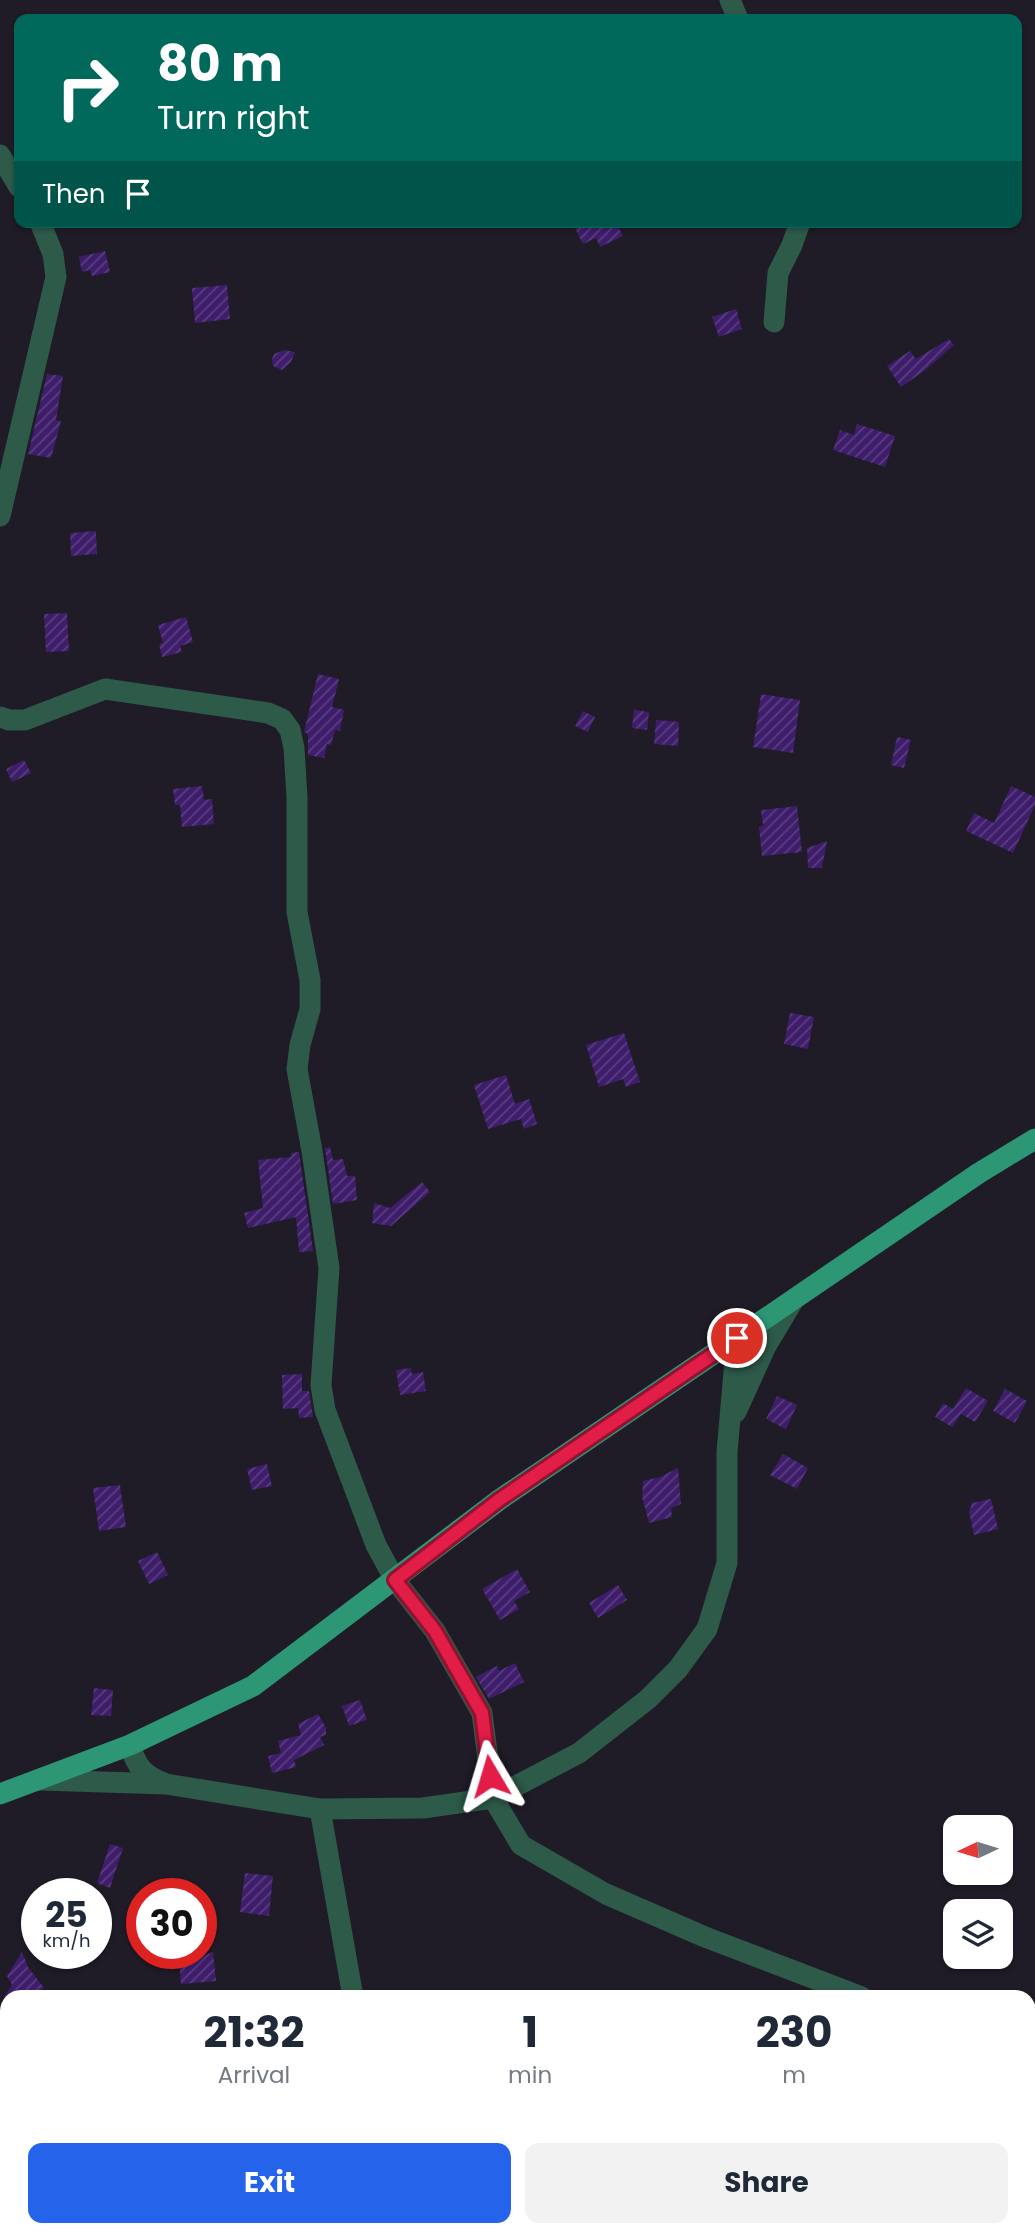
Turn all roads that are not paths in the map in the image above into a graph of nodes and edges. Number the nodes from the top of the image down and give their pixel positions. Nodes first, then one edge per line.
1 (0, 155) edge
2 (14, 179) edge
3 (42, 228) edge
4 (798, 228) edge
5 (774, 323) dead end
6 (0, 516) edge
7 (0, 716) edge
8 (1035, 1139) edge
9 (793, 1301) junction
10 (737, 1338) junction
11 (727, 1452) junction
12 (395, 1580) junction
13 (130, 1745) junction
14 (40, 1780) junction
15 (166, 1784) junction
16 (0, 1794) edge
17 (493, 1798) junction
18 (320, 1809) junction
19 (352, 1990) edge
20 (844, 1990) edge

1 - 2 street
3 - 6 street
4 - 5 street
7 - 12 street
8 - 9 main road
9 - 10 main road
9 - 11 street
10 - 11 street
10 - 12 main road
11 - 17 street
12 - 13 main road
12 - 17 street
13 - 14 main road
13 - 15 street
14 - 15 street
14 - 16 main road
15 - 18 street
17 - 18 street
17 - 20 street
18 - 19 street

